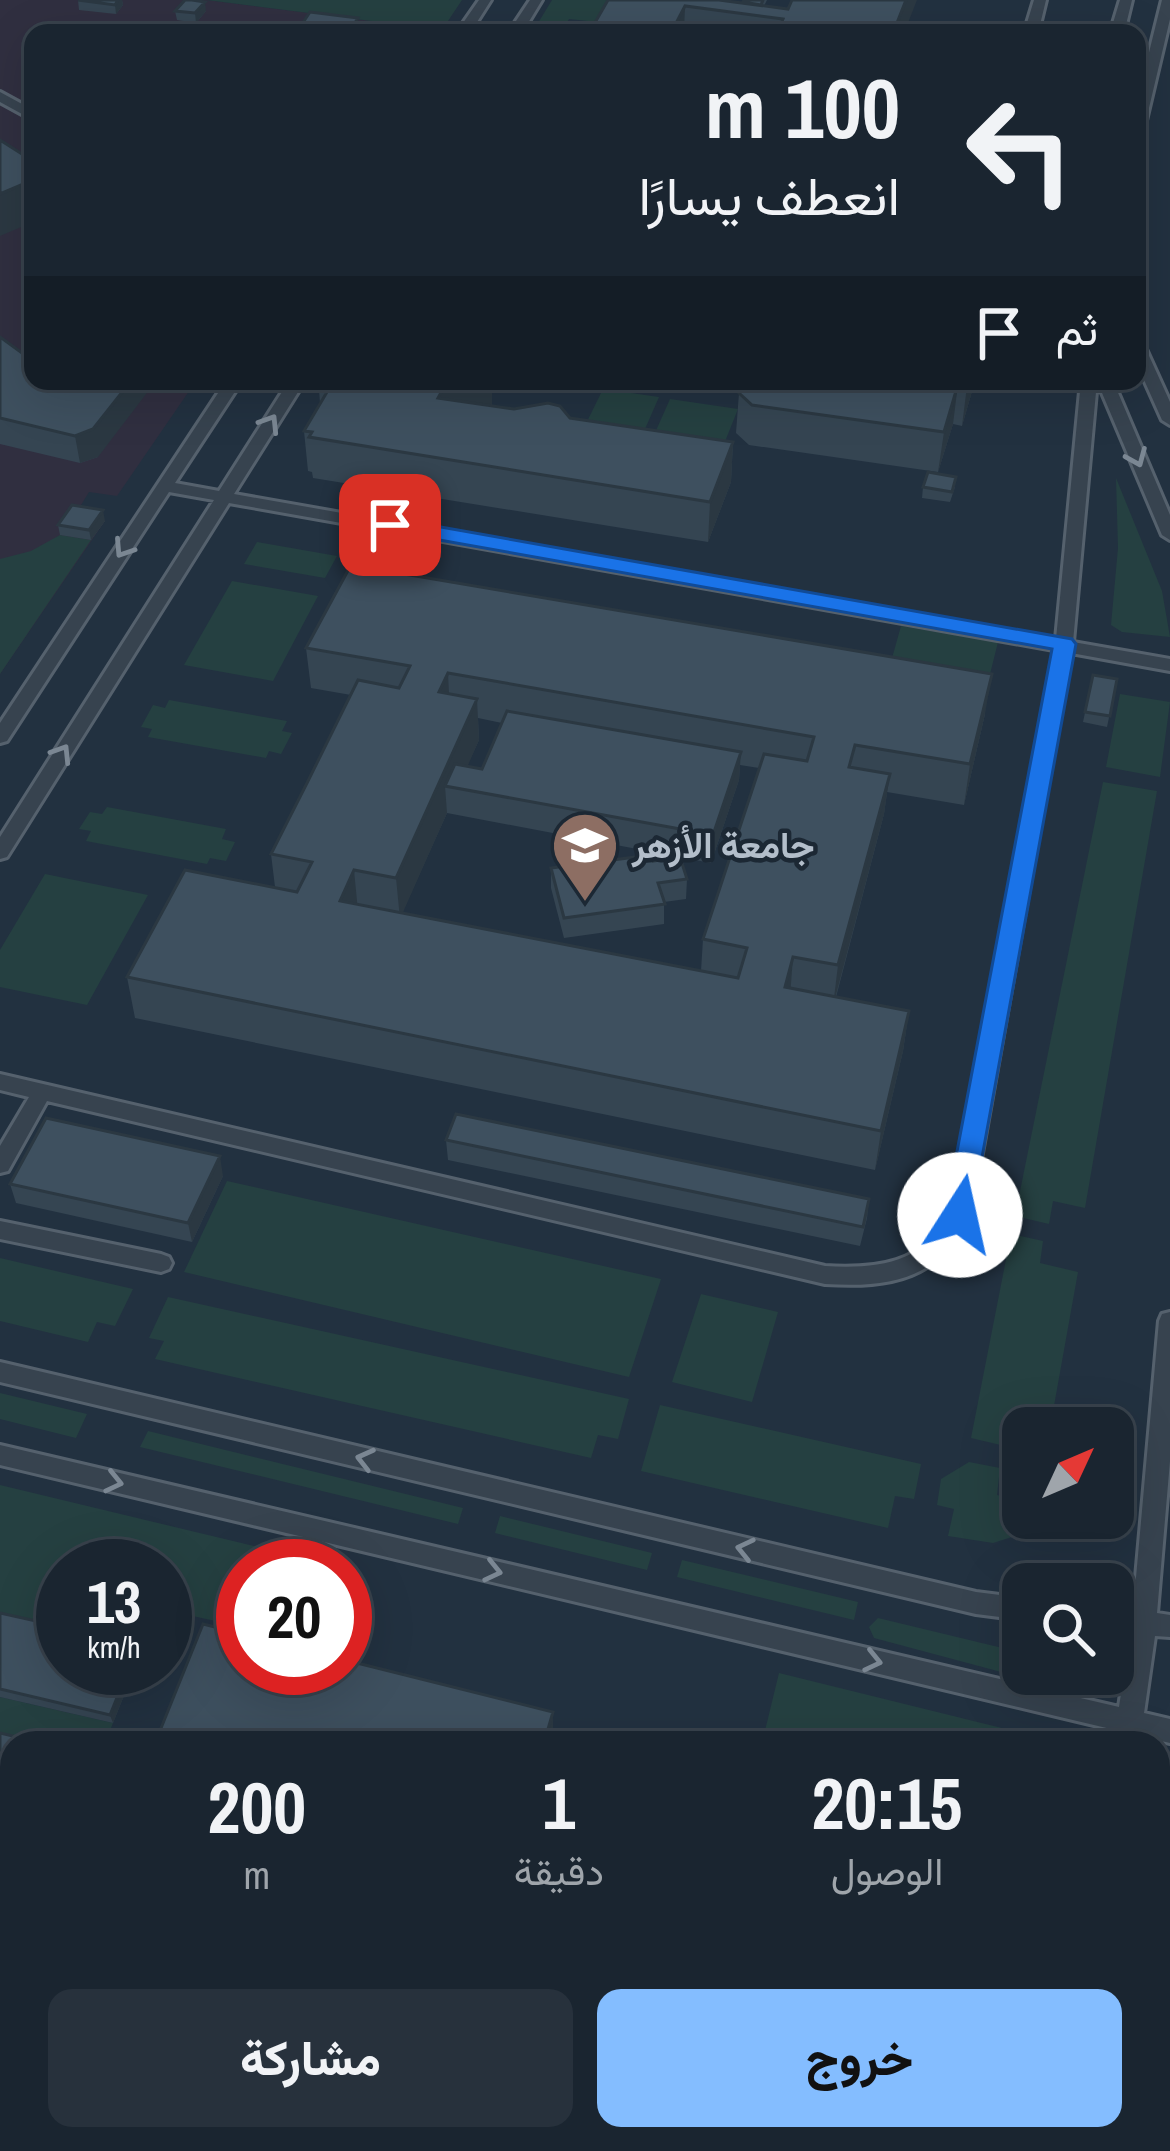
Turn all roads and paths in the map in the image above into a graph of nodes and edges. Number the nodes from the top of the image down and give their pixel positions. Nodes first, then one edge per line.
1 (1168, 0) edge
2 (1146, 63) edge
3 (1146, 367) edge
4 (228, 390) edge
5 (291, 390) edge
6 (1088, 390) edge
7 (1109, 390) edge
8 (1170, 420) edge
9 (164, 486) junction
10 (226, 496) junction
11 (1170, 535) edge
12 (1064, 644) junction
13 (1170, 664) edge
14 (0, 736) edge
15 (0, 852) edge
16 (0, 1082) edge
17 (42, 1092) junction
18 (0, 1165) edge
19 (0, 1230) edge
20 (161, 1263) dead end
21 (1170, 1322) edge
22 (0, 1372) edge
23 (0, 1455) edge
24 (1002, 1606) edge
25 (1157, 1625) edge
26 (1124, 1731) edge
27 (1128, 1731) edge

1 - 2 lane
3 - 8 lane
4 - 9 lane
10 -> 5 lane
6 - 12 lane
7 -> 11 lane
9 - 10 lane
9 -> 14 lane
10 - 12 lane
15 -> 10 lane
12 - 13 lane
12 - 17 lane
16 - 17 lane
17 - 18 lane
19 - 20 lane
21 - 25 lane
24 -> 22 lane
23 -> 26 lane
25 - 27 lane

